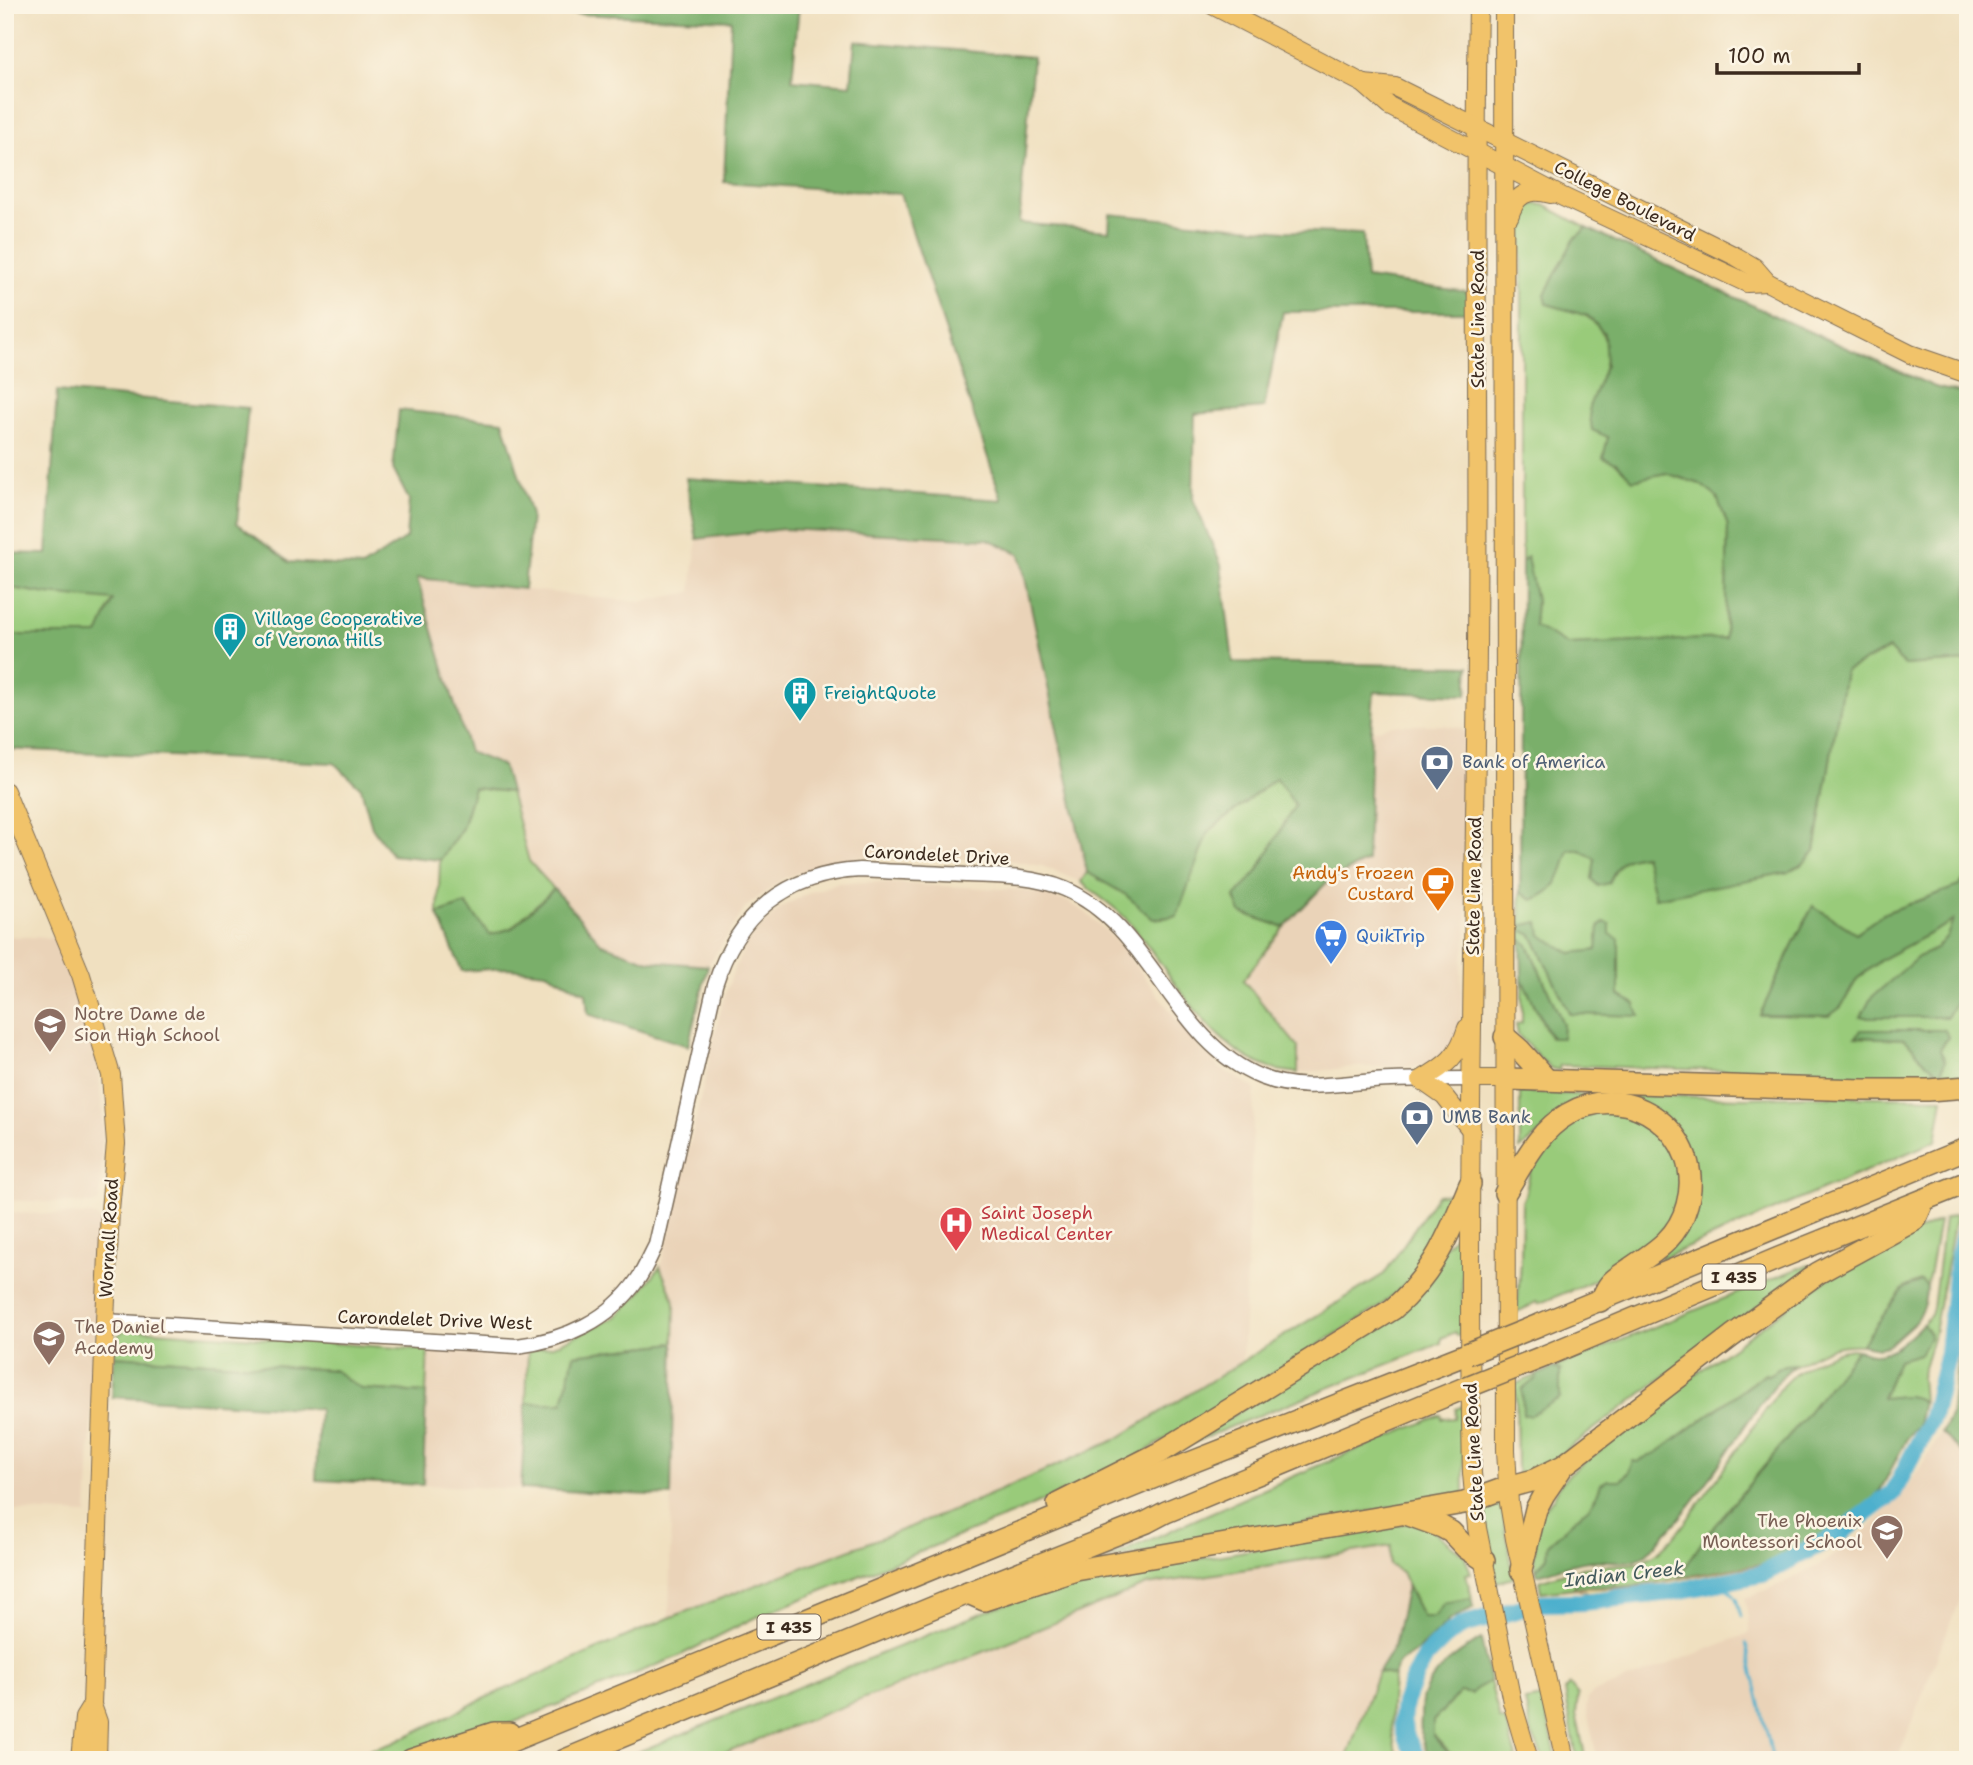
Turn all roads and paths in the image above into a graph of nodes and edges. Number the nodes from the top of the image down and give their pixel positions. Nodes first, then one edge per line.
1 (1212, 5) edge
2 (1478, 5) edge
3 (1504, 5) edge
4 (1364, 84) junction
5 (1477, 86) junction
6 (1434, 106) junction
7 (1477, 127) junction
8 (1505, 141) junction
9 (1477, 152) junction
10 (1505, 167) junction
11 (1563, 197) junction
12 (1505, 231) junction
13 (1767, 282) junction
14 (1968, 374) edge
15 (5, 791) edge
16 (1471, 1018) junction
17 (1505, 1037) junction
18 (698, 1059) joint
19 (1471, 1079) junction
20 (1506, 1079) junction
21 (1421, 1080) junction
22 (1547, 1080) junction
23 (1968, 1087) edge
24 (1471, 1130) junction
25 (1968, 1148) edge
26 (1968, 1182) edge
27 (1470, 1184) junction
28 (1505, 1193) junction
29 (1929, 1198) junction
30 (1600, 1301) junction
31 (105, 1321) junction
32 (1563, 1466) junction
33 (1508, 1487) junction
34 (1474, 1499) junction
35 (1404, 1513) junction
36 (1049, 1520) junction
37 (1486, 1570) junction
38 (1521, 1570) junction
39 (968, 1593) junction
40 (529, 1733) junction
41 (624, 1736) junction
42 (93, 1759) edge
43 (411, 1760) edge
44 (465, 1760) edge
45 (565, 1760) edge
46 (604, 1760) edge
47 (1529, 1760) edge
48 (1565, 1760) edge

1 - 4 main road
2 - 5 main road, State Line Road
3 - 8 main road, State Line Road
4 - 6 main road, College Boulevard
4 - 9 main road, College Boulevard
5 - 6 main road
5 - 7 main road, State Line Road
6 - 7 main road, College Boulevard
7 - 8 main road, College Boulevard
7 - 9 main road, State Line Road
8 - 10 main road, State Line Road
8 - 13 main road, College Boulevard
9 - 10 main road, College Boulevard
9 - 16 main road, State Line Road
10 - 11 main road, College Boulevard
10 - 12 main road, State Line Road
11 - 12 main road
11 - 13 main road, College Boulevard
12 - 17 main road, State Line Road
13 - 14 main road, College Boulevard
15 - 31 main road, Wornall Road
16 - 19 main road, State Line Road
16 - 21 main road
17 - 20 main road, State Line Road
17 - 22 highway
18 - 21 street, Carondelet Drive
18 - 31 street, Carondelet Drive West
19 - 20 main road
19 - 21 street
19 - 24 main road, State Line Road
20 - 22 highway
20 - 28 main road, State Line Road
21 - 24 main road
22 - 23 highway
24 - 27 main road, State Line Road
25 - 30 highway, I 435
26 - 29 highway, I 435
27 - 34 main road, State Line Road
27 - 36 highway
28 - 30 highway
28 - 33 main road, State Line Road
29 - 32 highway
29 - 39 highway, I 435, bridge
30 - 36 highway, I 435, bridge
31 - 42 main road, Wornall Road
32 - 33 highway
32 - 38 highway
33 - 34 highway
33 - 38 main road, State Line Road
34 - 35 highway
34 - 37 main road, State Line Road
35 - 37 highway
35 - 39 highway
36 - 40 highway, I 435
37 - 47 main road, State Line Road
38 - 48 main road, State Line Road
39 - 41 highway, I 435
40 - 43 highway
40 - 44 highway, I 435
41 - 45 highway, I 435
41 - 46 highway

